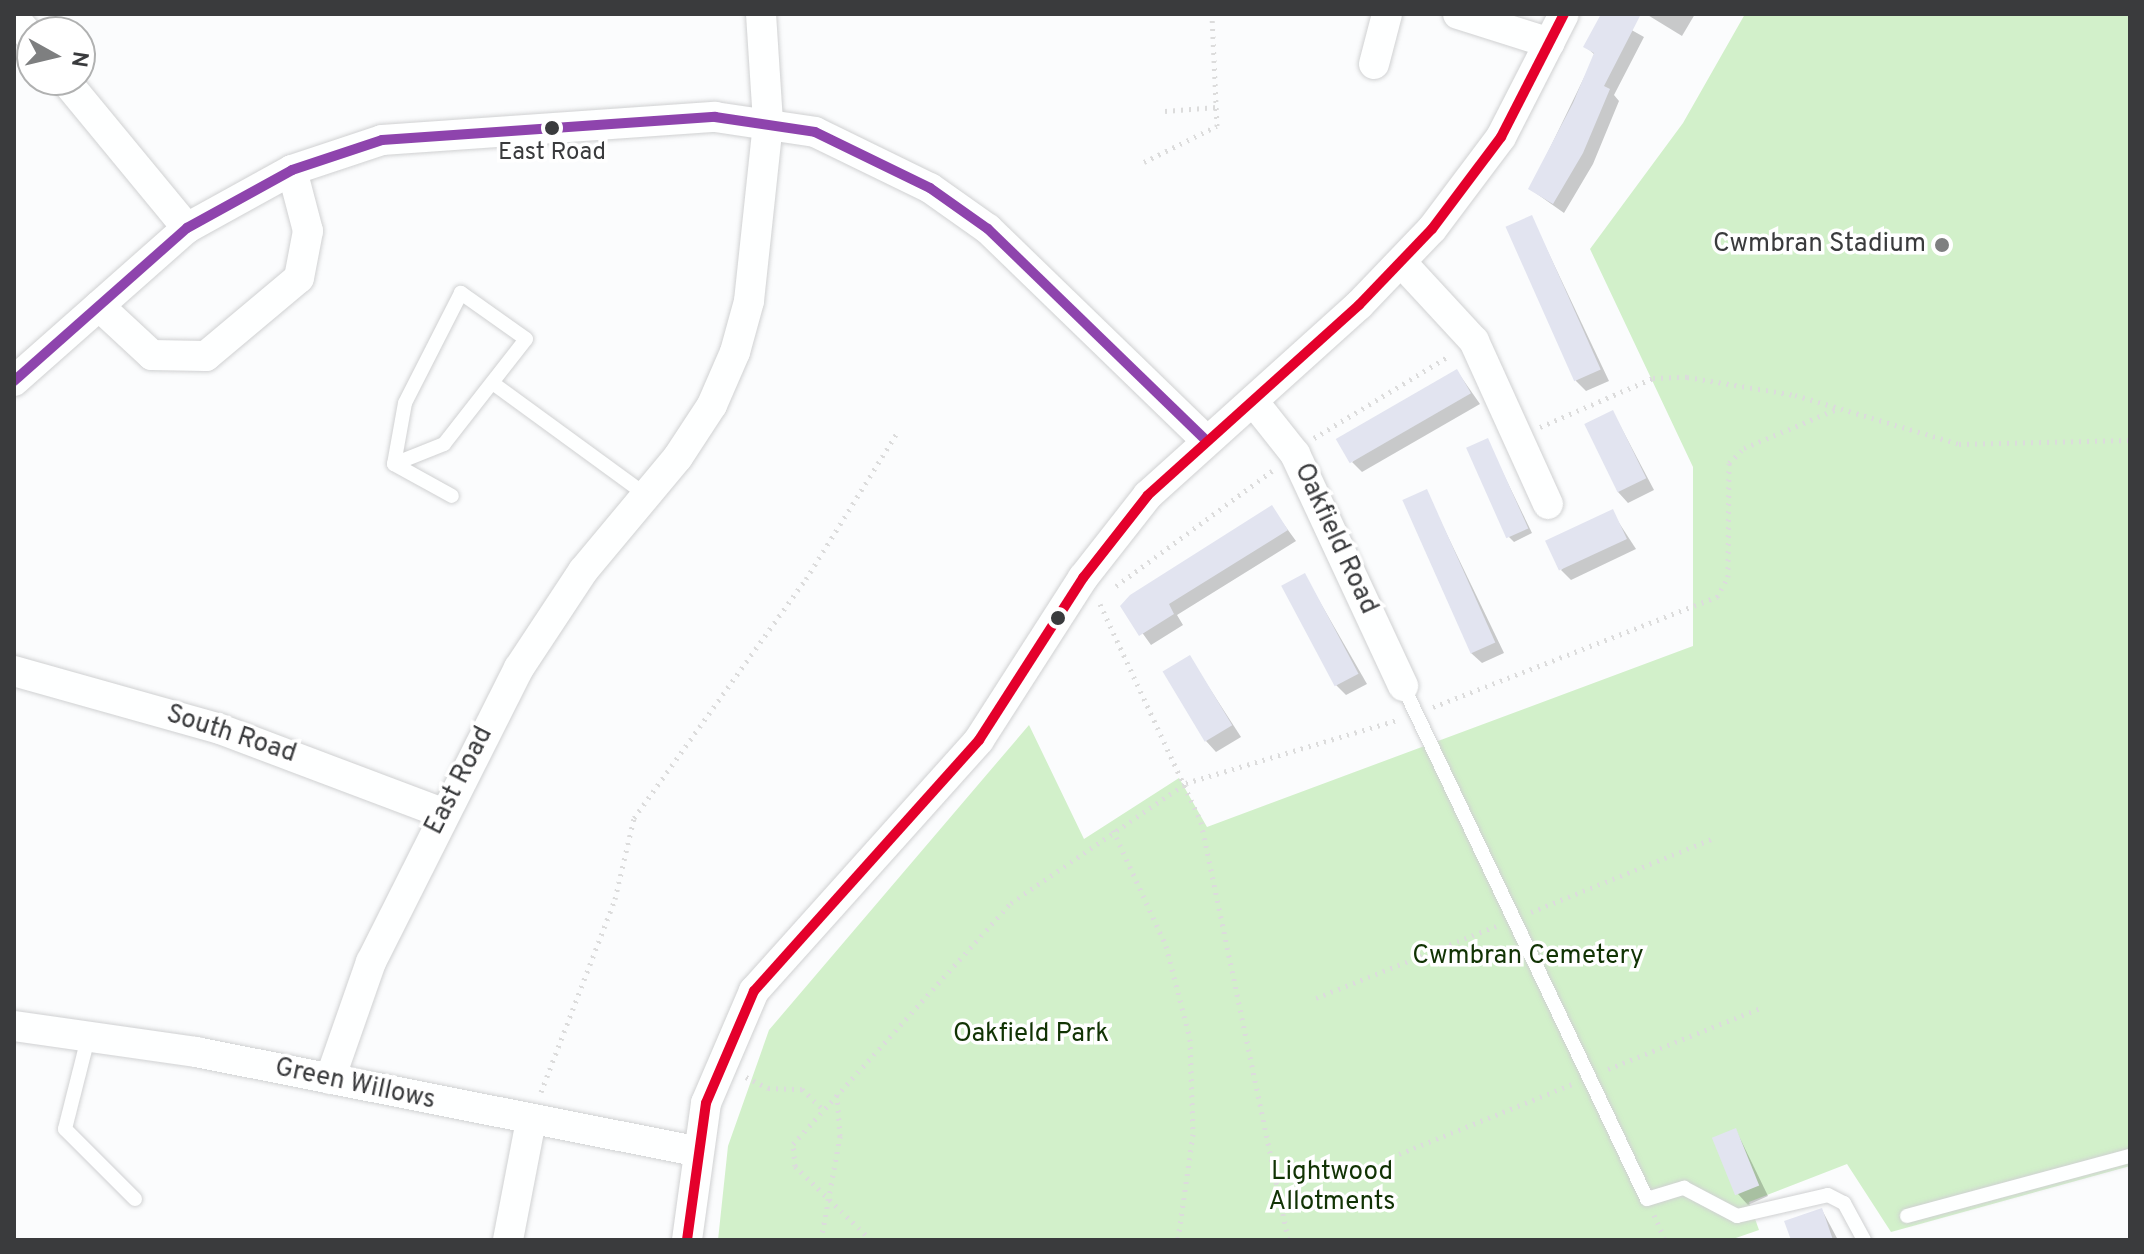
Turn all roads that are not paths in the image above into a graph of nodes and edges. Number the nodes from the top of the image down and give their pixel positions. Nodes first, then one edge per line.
1 (761, 14) edge
2 (1387, 14) edge
3 (1458, 14) edge
4 (1564, 14) edge
5 (1550, 43) junction
6 (1374, 64) dead end
7 (78, 96) edge
8 (768, 122) junction
9 (292, 170) junction
10 (187, 228) junction
11 (1402, 263) junction
12 (99, 306) junction
13 (14, 381) edge
14 (494, 384) junction
15 (1253, 401) junction
16 (1206, 440) junction
17 (394, 464) junction
18 (645, 494) junction
19 (452, 496) dead end
20 (1548, 504) dead end
21 (14, 671) edge
22 (1403, 686) joint
23 (442, 813) junction
24 (14, 1026) edge
25 (89, 1034) junction
26 (330, 1079) junction
27 (531, 1121) junction
28 (695, 1151) junction
29 (2130, 1156) edge
30 (135, 1199) dead end
31 (1907, 1216) dead end
32 (508, 1240) edge
33 (687, 1240) edge
34 (1864, 1240) edge

1 - 8 street, East Road
2 - 6 street
3 - 5 street
4 - 5 street
5 - 11 street
7 - 10 street
8 - 9 street
8 - 16 street
8 - 18 street, East Road
9 - 10 street
9 - 12 street
10 - 12 street
11 - 15 street
11 - 20 street
12 - 13 street
14 - 17 lane
14 - 17 lane
14 - 18 lane
15 - 16 street
15 - 22 street, Oakfield Road
16 - 28 street
17 - 19 lane
18 - 23 street, East Road
21 - 23 street, South Road
22 - 34 lane
23 - 26 street, East Road
24 - 25 street, Green Willows
25 - 26 street, Green Willows
25 - 30 lane
26 - 27 street, Green Willows
27 - 28 street, Green Willows
27 - 32 street
28 - 33 street
29 - 31 lane

